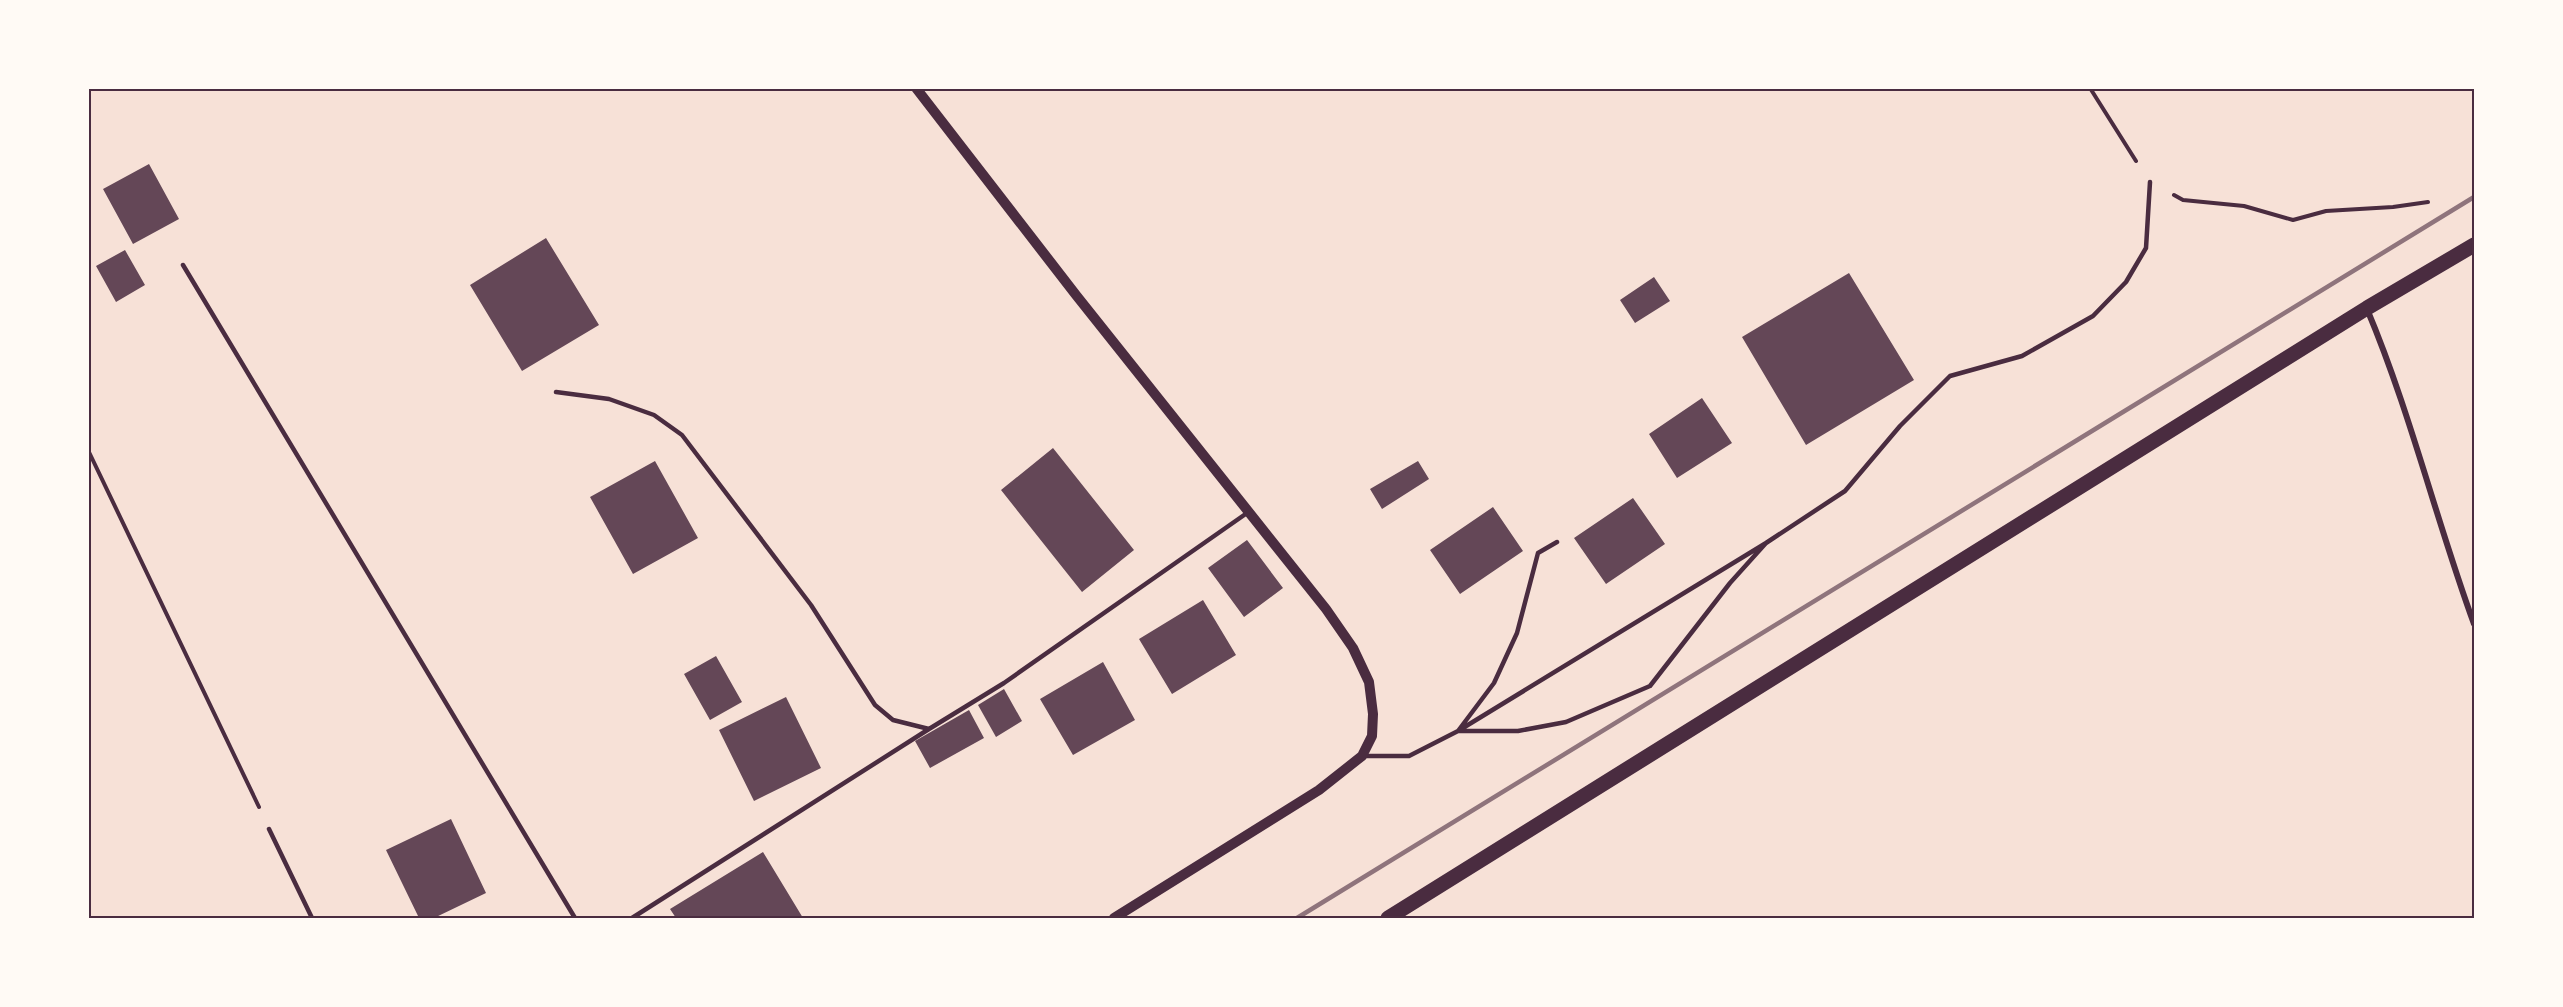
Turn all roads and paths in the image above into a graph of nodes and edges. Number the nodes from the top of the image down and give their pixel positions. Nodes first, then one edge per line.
1 (916, 88) edge
2 (2090, 88) edge
3 (2150, 182) junction
4 (2428, 202) dead end
5 (2475, 245) edge
6 (183, 265) dead end
7 (2367, 308) junction
8 (556, 392) dead end
9 (88, 450) edge
10 (1250, 512) junction
11 (1557, 542) dead end
12 (1766, 543) junction
13 (2475, 624) edge
14 (928, 729) junction
15 (1458, 731) junction
16 (1362, 756) junction
17 (269, 829) joint
18 (312, 918) edge
19 (576, 918) edge
20 (632, 918) edge
21 (1114, 918) edge
22 (1388, 918) edge

1 - 10 street
2 - 3 path
3 - 4 path
3 - 12 lane
5 - 7 main road
6 - 19 lane
7 - 13 street
7 - 22 main road
8 - 14 lane
9 - 17 path
10 - 14 lane
10 - 16 street
11 - 15 lane
12 - 15 lane
12 - 15 lane
14 - 20 lane
15 - 16 lane
16 - 21 street
17 - 18 lane

